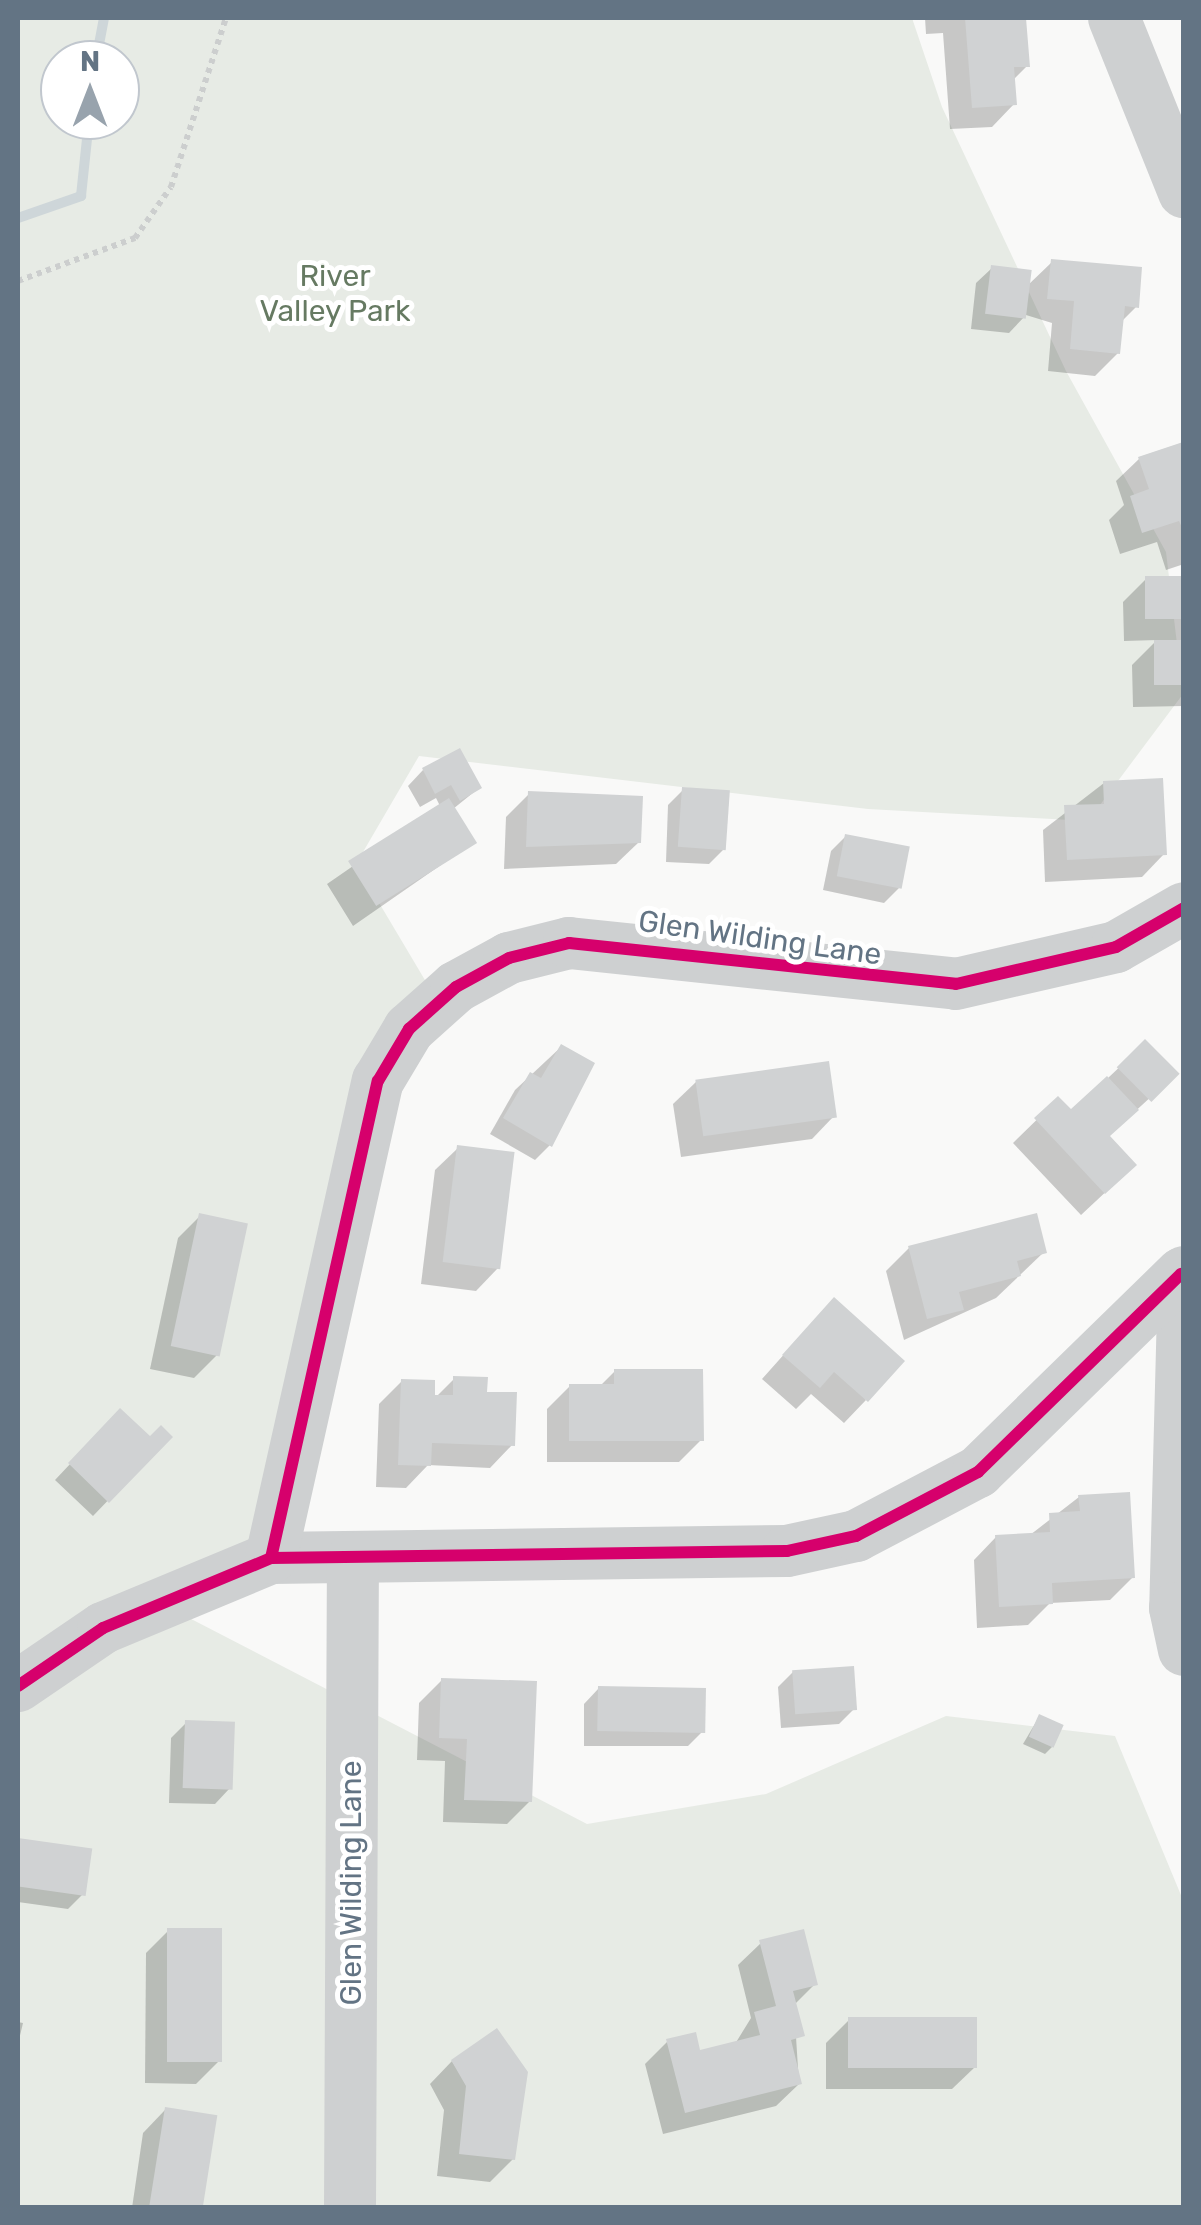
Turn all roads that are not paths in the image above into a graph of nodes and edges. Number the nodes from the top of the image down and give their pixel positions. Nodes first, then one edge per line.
1 (1114, 18) edge
2 (1184, 192) edge
3 (1184, 908) edge
4 (1182, 1273) edge
5 (272, 1558) junction
6 (352, 1558) junction
7 (1184, 1650) edge
8 (18, 1686) edge
9 (350, 2208) edge

1 - 2 street
3 - 5 street, Glen Wilding Lane
4 - 6 street
4 - 7 street
5 - 6 street
5 - 8 street
6 - 9 street, Glen Wilding Lane

